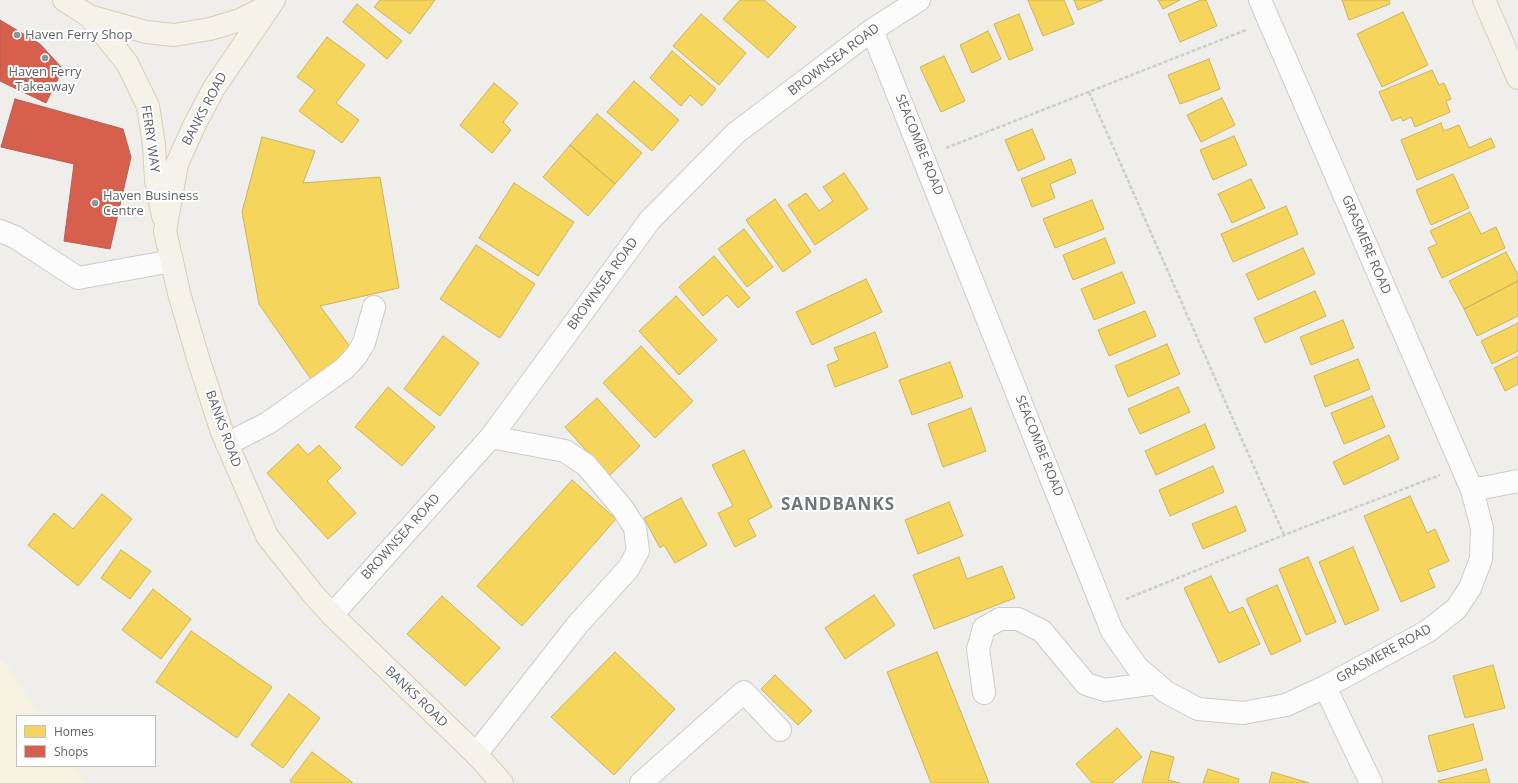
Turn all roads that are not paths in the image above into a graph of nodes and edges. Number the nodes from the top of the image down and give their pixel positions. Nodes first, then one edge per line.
1 (64, 0) edge
2 (919, 0) edge
3 (1260, 0) edge
4 (1484, 0) edge
5 (271, 3) edge
6 (89, 16) junction
7 (872, 30) junction
8 (1518, 78) edge
9 (0, 231) edge
10 (165, 231) junction
11 (172, 261) junction
12 (374, 306) dead end
13 (491, 437) junction
14 (227, 444) junction
15 (1518, 481) edge
16 (1472, 490) junction
17 (332, 615) junction
18 (1156, 683) junction
19 (1325, 687) junction
20 (984, 693) dead end
21 (780, 730) dead end
22 (476, 754) junction
23 (502, 783) edge
24 (641, 783) edge
25 (1372, 783) edge

1 - 6 main road, FERRY WAY
2 - 7 street, BROWNSEA ROAD
3 - 16 street, GRASMERE ROAD
4 - 8 main road
5 - 6 main road, FERRY WAY
5 - 10 main road, BANKS ROAD
6 - 10 main road, FERRY WAY
7 - 13 street, BROWNSEA ROAD
7 - 18 street, SEACOMBE ROAD
9 - 11 street
10 - 11 main road, BANKS ROAD
11 - 14 main road, BANKS ROAD
12 - 14 street
13 - 17 street, BROWNSEA ROAD
13 - 22 street
14 - 17 main road, BANKS ROAD
15 - 16 street
16 - 19 street, GRASMERE ROAD
17 - 22 main road, BANKS ROAD
18 - 19 street, SEACOMBE ROAD
18 - 20 street
19 - 25 street
21 - 24 street
22 - 23 main road, BANKS ROAD

